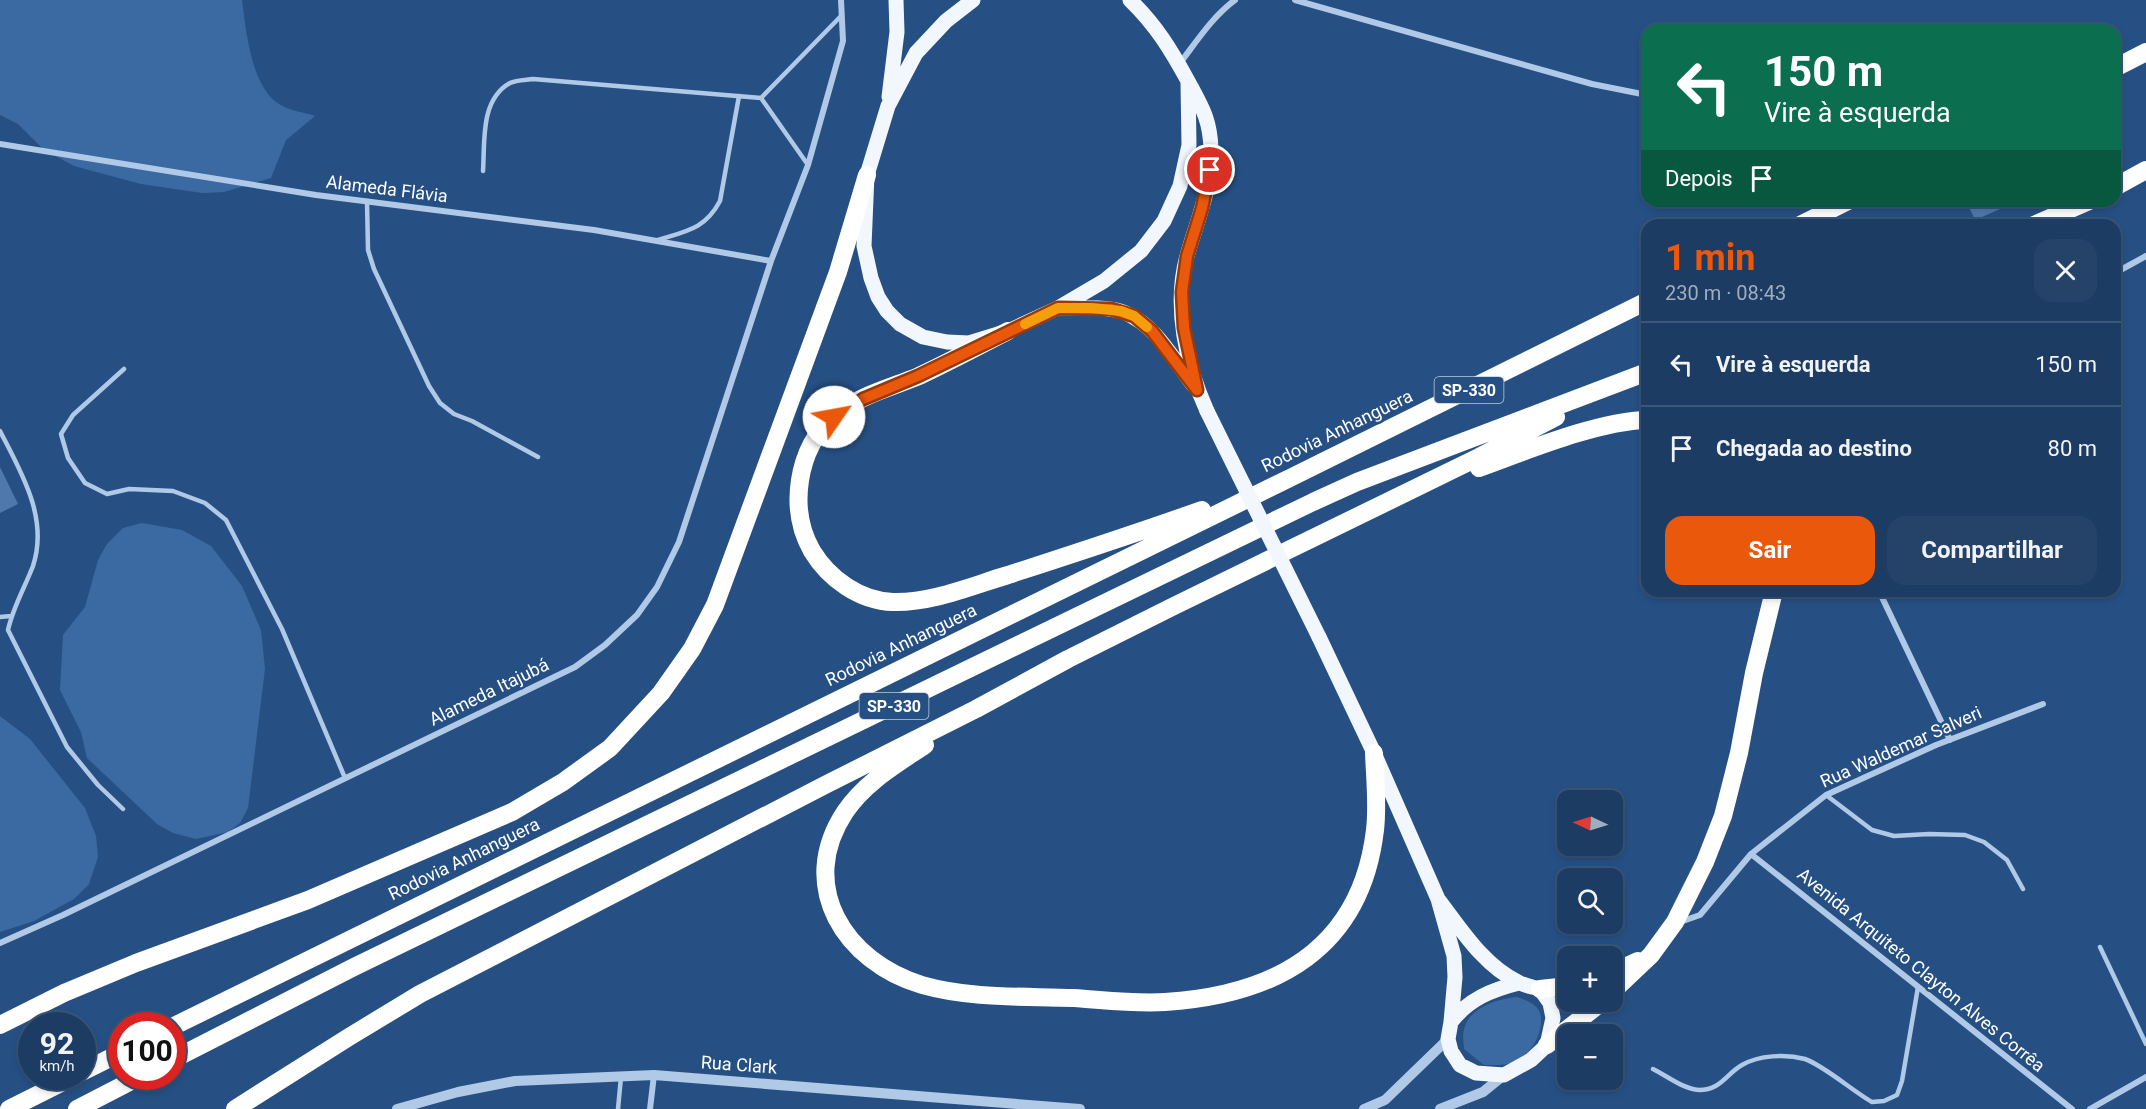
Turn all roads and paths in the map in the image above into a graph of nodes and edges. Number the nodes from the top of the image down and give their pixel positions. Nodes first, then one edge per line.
1 (841, 0) edge
2 (896, 0) edge
3 (973, 0) edge
4 (1130, 0) edge
5 (1235, 0) edge
6 (1295, 0) edge
7 (843, 14) junction
8 (2146, 52) edge
9 (1180, 63) junction
10 (2121, 65) edge
11 (1188, 82) junction
12 (1641, 94) edge
13 (739, 96) junction
14 (761, 98) junction
15 (888, 106) junction
16 (0, 144) edge
17 (808, 165) junction
18 (2146, 170) edge
19 (483, 171) dead end
20 (867, 175) junction
21 (2121, 184) edge
22 (368, 201) junction
23 (1836, 207) edge
24 (2075, 207) edge
25 (1812, 219) edge
26 (2048, 219) edge
27 (658, 240) junction
28 (2146, 256) edge
29 (771, 261) junction
30 (2121, 270) edge
31 (1641, 304) edge
32 (1058, 308) junction
33 (1008, 331) junction
34 (124, 369) dead end
35 (1641, 374) edge
36 (1628, 379) junction
37 (1197, 390) junction
38 (1641, 420) edge
39 (0, 431) edge
40 (538, 457) dead end
41 (1290, 478) junction
42 (1390, 501) junction
43 (1762, 597) edge
44 (1773, 597) edge
45 (1883, 597) edge
46 (11, 616) junction
47 (0, 617) edge
48 (1754, 673) junction
49 (2043, 704) dead end
50 (976, 709) junction
51 (1950, 740) junction
52 (1374, 753) junction
53 (345, 778) junction
54 (1826, 795) junction
55 (123, 809) dead end
56 (1751, 854) junction
57 (2023, 889) dead end
58 (1438, 899) junction
59 (1675, 922) junction
60 (0, 943) edge
61 (2100, 946) dead end
62 (1651, 955) junction
63 (1623, 968) edge
64 (1623, 982) edge
65 (1519, 983) junction
66 (1557, 987) edge
67 (1918, 987) junction
68 (1540, 989) junction
69 (1589, 1012) edge
70 (186, 1020) edge
71 (1451, 1022) junction
72 (0, 1025) edge
73 (1448, 1039) junction
74 (2146, 1044) edge
75 (1547, 1045) junction
76 (186, 1053) edge
77 (1653, 1069) dead end
78 (654, 1075) junction
79 (1504, 1076) junction
80 (621, 1077) junction
81 (2146, 1077) edge
82 (47, 1090) edge
83 (114, 1090) edge
84 (9, 1109) edge
85 (77, 1109) edge
86 (235, 1109) edge
87 (397, 1109) edge
88 (618, 1109) edge
89 (650, 1109) edge
90 (1080, 1109) edge
91 (1364, 1109) edge
92 (1440, 1109) edge
93 (2072, 1109) edge
94 (2090, 1109) edge

1 - 7 street, Alameda Itajubá
2 - 15 main road
3 - 15 main road
4 - 9 main road
5 - 9 street
6 - 12 street
7 - 14 lane
7 - 17 street, Alameda Itajubá
8 - 10 highway
9 - 11 main road
11 - 32 main road
11 - 37 main road
13 - 14 lane
13 - 19 lane
13 - 27 lane
14 - 17 lane
15 - 20 main road
16 - 22 street, Alameda Flávia
17 - 29 street, Alameda Itajubá
18 - 21 highway
20 - 33 main road
20 - 72 highway
22 - 27 street, Alameda Flávia
22 - 40 lane
23 - 25 highway
24 - 26 highway
27 - 29 street, Alameda Flávia
28 - 30 street
29 - 53 street, Alameda Itajubá
31 - 41 highway, Rodovia Anhanguera / SP-330
32 - 33 main road
32 - 37 main road
33 - 41 highway
34 - 53 lane
35 - 36 highway, SP-330
36 - 42 highway
36 - 76 highway, SP-330
37 - 52 main road, bridge
38 - 42 highway
39 - 46 lane
41 - 70 highway, Rodovia Anhanguera / SP-330
42 - 50 highway
43 - 48 highway
44 - 48 highway
45 - 51 street
46 - 47 lane
46 - 55 lane
48 - 59 highway
49 - 51 street, Rua Waldemar Salveri
50 - 52 highway
50 - 86 highway
51 - 54 street, Rua Waldemar Salveri
52 - 58 main road
53 - 60 street, Alameda Itajubá
54 - 56 street, Rua Waldemar Salveri
54 - 57 lane
56 - 59 street, Rua Waldemar Salveri
56 - 67 street, Avenida Arquiteto Clayton Alves Corrêa
58 - 65 main road
58 - 71 main road
59 - 62 highway
61 - 74 lane
62 - 63 highway
62 - 64 highway
65 - 68 main road
65 - 71 main road
66 - 68 highway
67 - 77 lane
67 - 93 street, Avenida Arquiteto Clayton Alves Corrêa
68 - 75 main road
69 - 75 highway
71 - 73 main road
73 - 79 main road
73 - 91 street
75 - 79 main road
78 - 80 street, Rua Clark
78 - 89 street
78 - 90 street, Rua Clark
79 - 92 street
80 - 87 street, Rua Clark
80 - 88 lane
81 - 94 street
82 - 84 highway
83 - 85 highway

